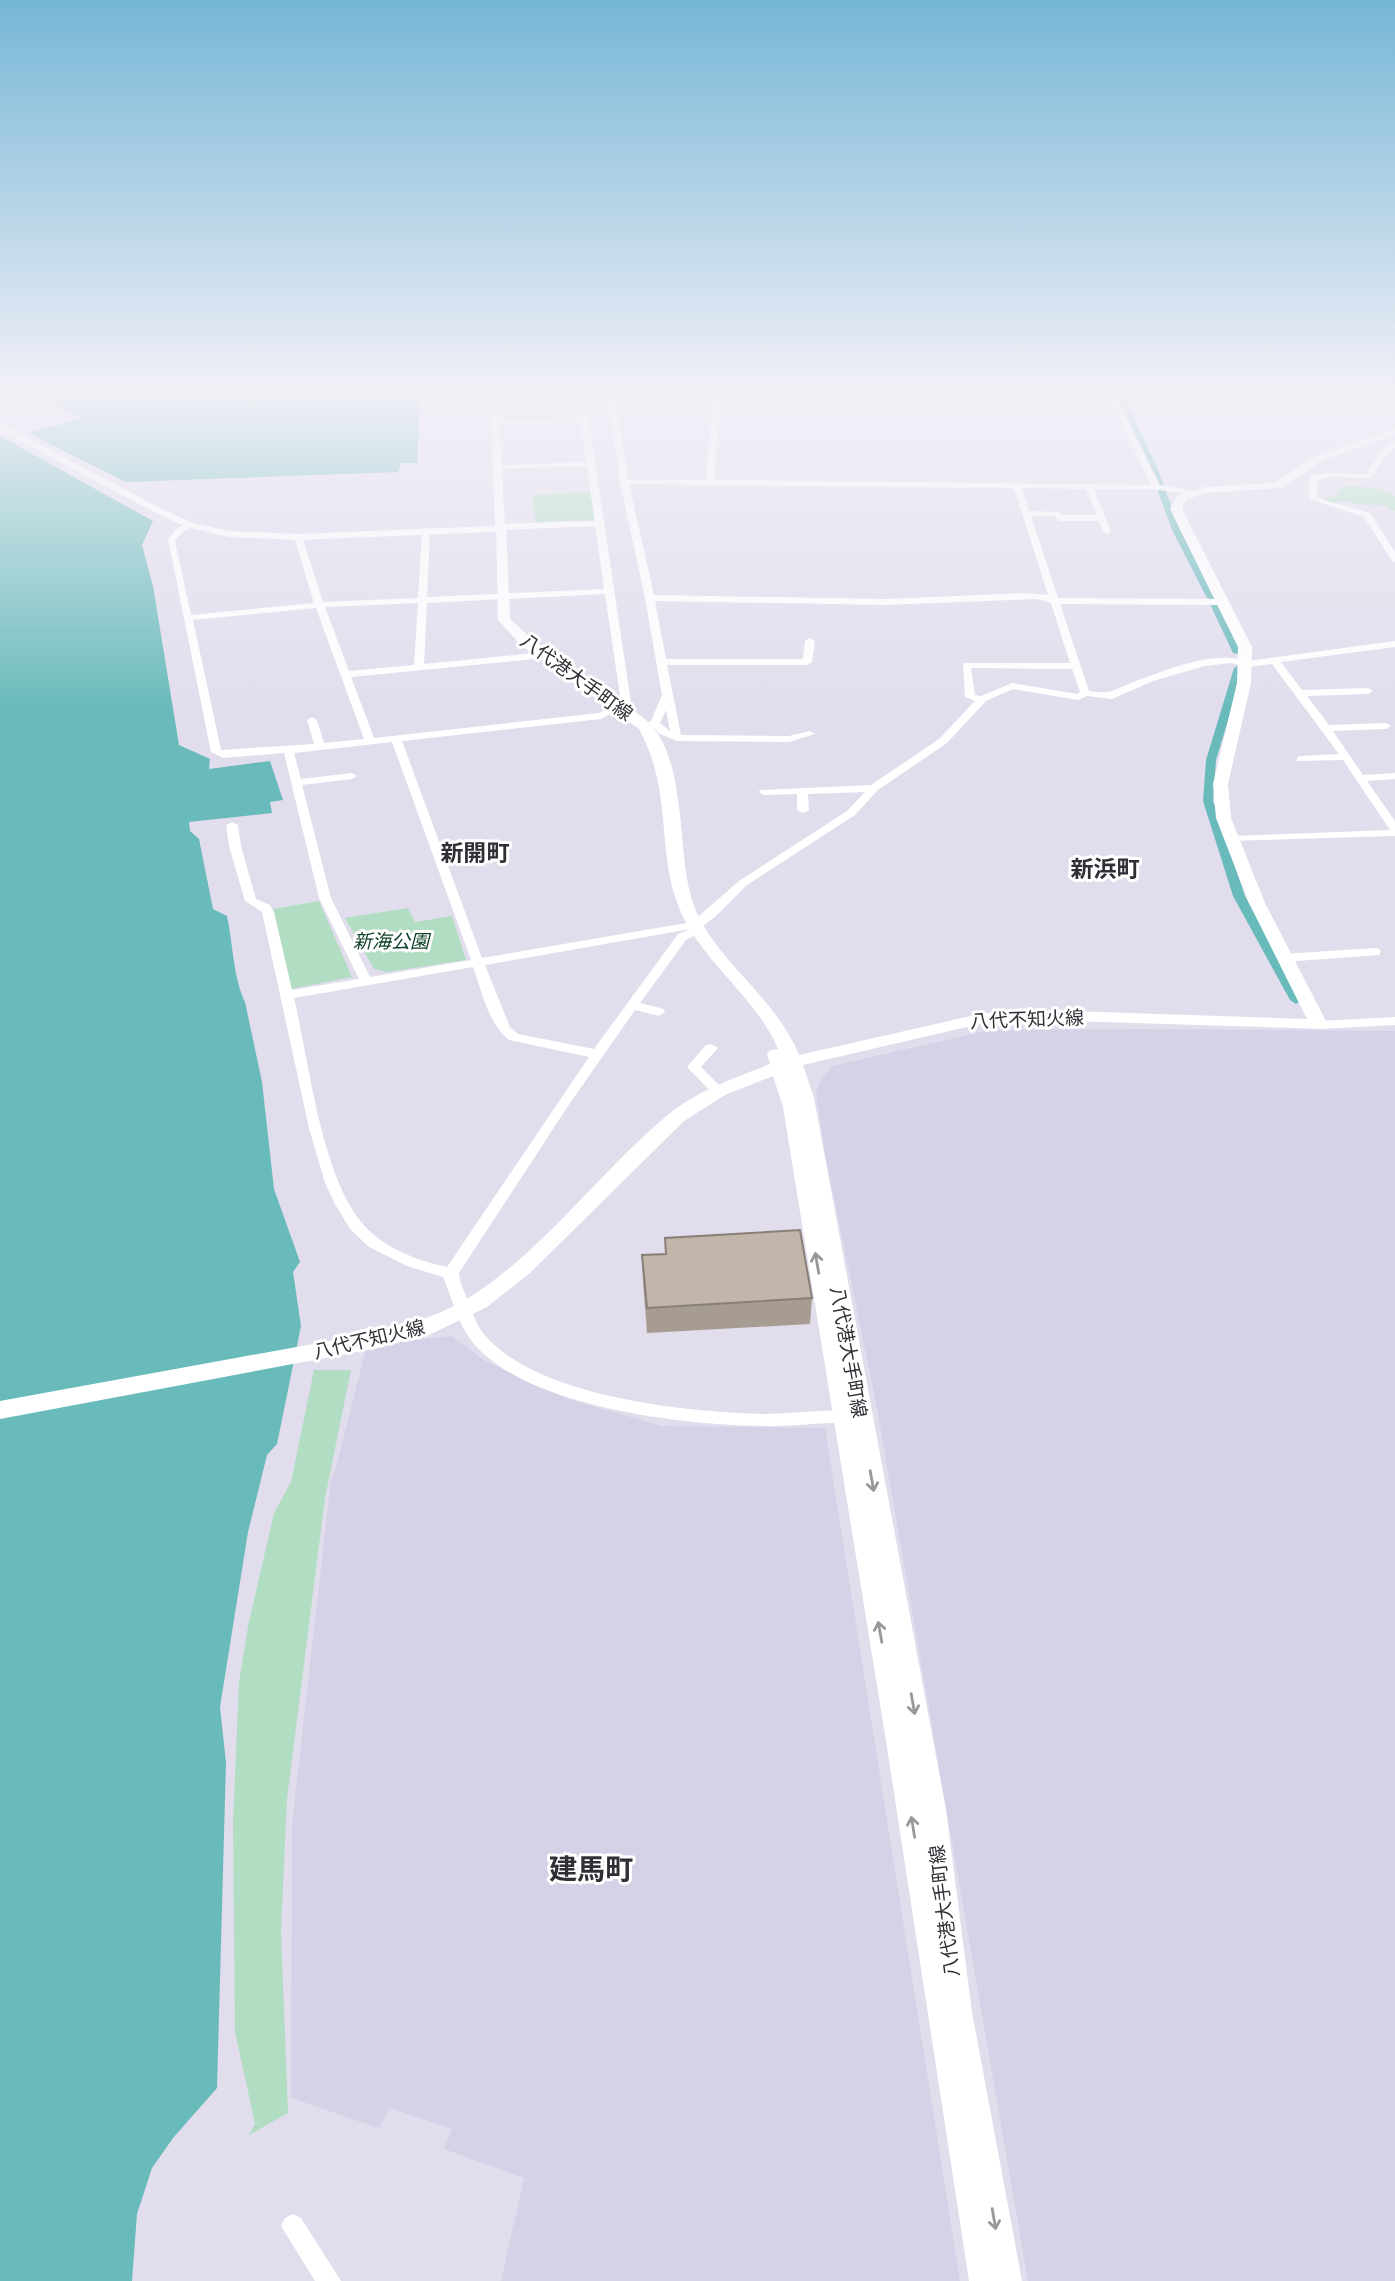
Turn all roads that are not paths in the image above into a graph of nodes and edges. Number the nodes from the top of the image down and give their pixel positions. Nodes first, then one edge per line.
1 (135, 498) edge
2 (494, 498) edge
3 (497, 498) edge
4 (597, 498) edge
5 (628, 498) edge
6 (1021, 498) edge
7 (1094, 498) edge
8 (1181, 498) edge
9 (1313, 498) edge
10 (1025, 513) junction
11 (1102, 518) junction
12 (601, 523) junction
13 (190, 525) junction
14 (496, 528) junction
15 (426, 531) junction
16 (1107, 531) dead end
17 (298, 537) junction
18 (1395, 559) edge
19 (610, 591) junction
20 (498, 596) junction
21 (650, 598) junction
22 (424, 600) junction
23 (1054, 601) junction
24 (1221, 602) junction
25 (319, 605) junction
26 (187, 618) junction
27 (810, 641) dead end
28 (1395, 644) edge
29 (540, 656) junction
30 (1275, 661) junction
31 (660, 662) junction
32 (1248, 664) junction
33 (1075, 666) junction
34 (419, 667) junction
35 (347, 674) junction
36 (1368, 691) dead end
37 (1085, 693) junction
38 (1299, 693) junction
39 (667, 695) junction
40 (982, 699) junction
41 (617, 710) junction
42 (312, 720) dead end
43 (650, 725) junction
44 (1385, 726) dead end
45 (1326, 728) junction
46 (810, 734) dead end
47 (269, 736) dead end
48 (396, 738) junction
49 (677, 738) junction
50 (370, 740) junction
51 (320, 747) junction
52 (288, 750) junction
53 (273, 752) junction
54 (1345, 757) junction
55 (1301, 759) dead end
56 (352, 776) dead end
57 (1395, 776) edge
58 (1360, 778) junction
59 (295, 783) junction
60 (874, 788) junction
61 (764, 792) dead end
62 (802, 792) junction
63 (803, 810) dead end
64 (232, 825) dead end
65 (1395, 831) edge
66 (1231, 839) junction
67 (693, 929) junction
68 (1375, 952) dead end
69 (1283, 958) junction
70 (477, 963) junction
71 (366, 981) junction
72 (287, 995) junction
73 (632, 1005) junction
74 (659, 1012) dead end
75 (1395, 1021) edge
76 (1319, 1025) junction
77 (712, 1048) dead end
78 (596, 1054) junction
79 (786, 1064) junction
80 (718, 1091) junction
81 (451, 1273) junction
82 (0, 1410) edge
83 (852, 1417) junction
84 (293, 2226) dead end
85 (329, 2281) edge
86 (986, 2281) edge
87 (1004, 2281) edge

1 - 13 street
2 - 14 street
3 - 14 street
4 - 12 street
5 - 21 street
6 - 10 street
7 - 11 street
8 - 24 main road
9 - 18 street
10 - 11 street
10 - 23 street
11 - 16 street
12 - 14 street
12 - 19 street
13 - 17 street
13 - 26 street
14 - 15 street
14 - 20 main road, 八代港大手町線
15 - 17 street
15 - 22 street
17 - 25 street
19 - 20 street
19 - 41 street
20 - 22 street
20 - 29 main road, 八代港大手町線
21 - 23 street
21 - 31 street
22 - 25 street
22 - 34 street
23 - 24 street
23 - 33 street
24 - 32 main road
25 - 26 street
25 - 35 street
26 - 53 street
27 - 31 street
28 - 30 street
29 - 34 street
29 - 41 main road, 八代港大手町線
30 - 32 street
30 - 38 street
31 - 39 street
32 - 37 street
32 - 66 main road
33 - 37 street
33 - 40 street
34 - 35 street
35 - 50 street
36 - 38 street
37 - 40 street
38 - 45 street
39 - 43 street
39 - 49 street
40 - 60 street
41 - 43 main road, 八代港大手町線
41 - 48 street
41 - 67 main road, 八代港大手町線
42 - 51 street
43 - 49 street
43 - 67 main road, 八代港大手町線
44 - 45 street
45 - 54 street
46 - 49 street
47 - 53 street
48 - 50 street
48 - 70 street
50 - 51 street
51 - 52 street
52 - 53 street
52 - 59 street
54 - 55 street
54 - 58 street
56 - 59 street
57 - 58 street
58 - 65 street
59 - 71 street
60 - 62 street
60 - 67 street
61 - 62 street
62 - 63 street
64 - 72 street
65 - 66 street
66 - 69 main road
67 - 70 street
67 - 73 street
67 - 79 main road, 八代港大手町線
68 - 69 street
69 - 76 main road
70 - 71 street
70 - 78 street
71 - 72 street
72 - 81 street
73 - 74 street
73 - 78 street
75 - 76 street
76 - 79 main road, 八代不知火線
77 - 80 street
78 - 81 street
79 - 80 main road, 八代不知火線
79 - 83 main road, 八代港大手町線
80 - 82 main road, 八代不知火線
81 - 83 street
86 -> 83 main road, 八代港大手町線
83 -> 87 main road, 八代港大手町線
84 - 85 street

